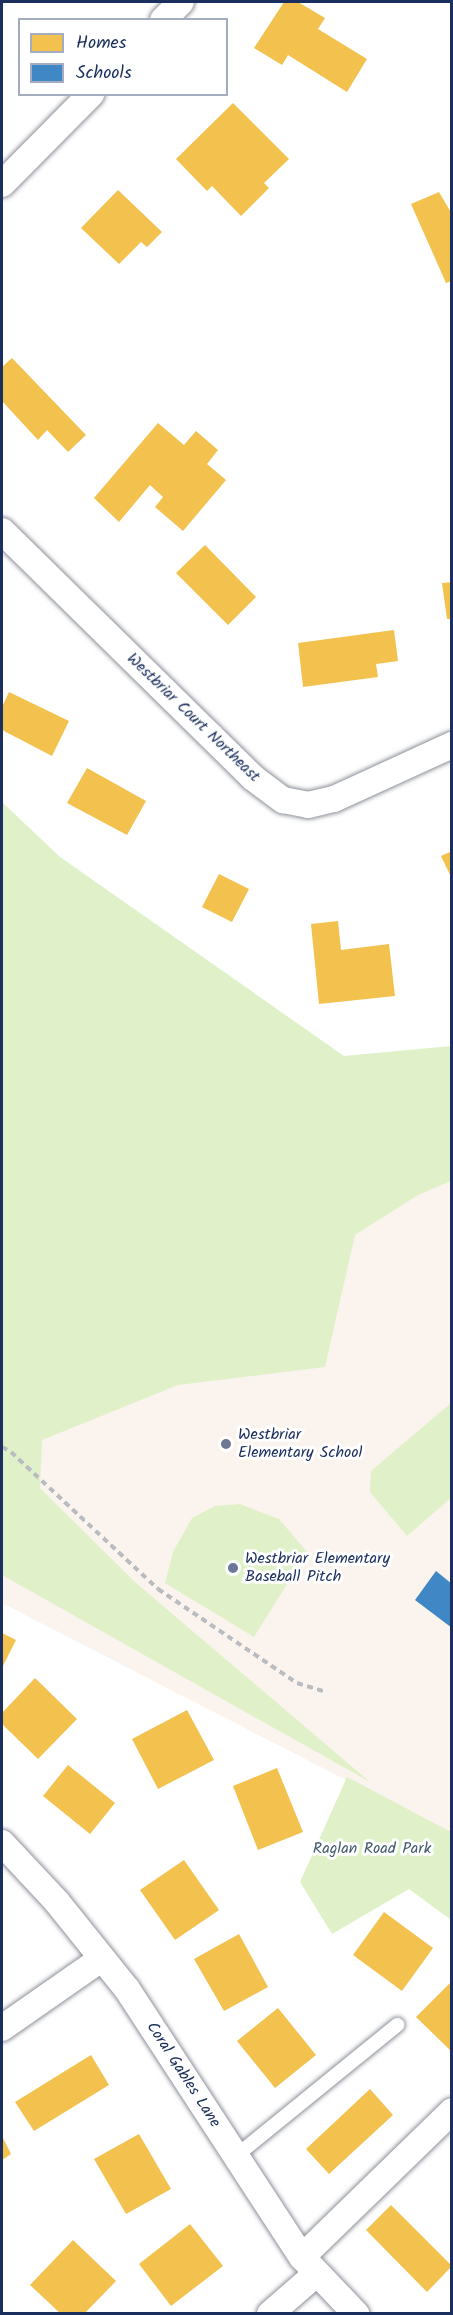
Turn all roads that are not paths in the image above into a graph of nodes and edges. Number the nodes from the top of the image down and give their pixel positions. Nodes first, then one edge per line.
1 (181, 2) edge
2 (165, 18) edge
3 (89, 96) edge
4 (2, 184) edge
5 (2, 531) edge
6 (452, 745) edge
7 (2, 1843) edge
8 (101, 1959) junction
9 (397, 2025) dead end
10 (2, 2028) edge
11 (452, 2111) edge
12 (236, 2156) junction
13 (309, 2265) junction
14 (270, 2313) edge
15 (356, 2313) edge

1 - 2 street
3 - 4 street
5 - 6 street, Westbriar Court Northeast
7 - 8 street, Coral Gables Lane
8 - 10 street
8 - 12 street, Coral Gables Lane
9 - 12 lane
11 - 13 street
12 - 13 street, Coral Gables Lane
13 - 14 street
13 - 15 street, Coral Gables Lane

